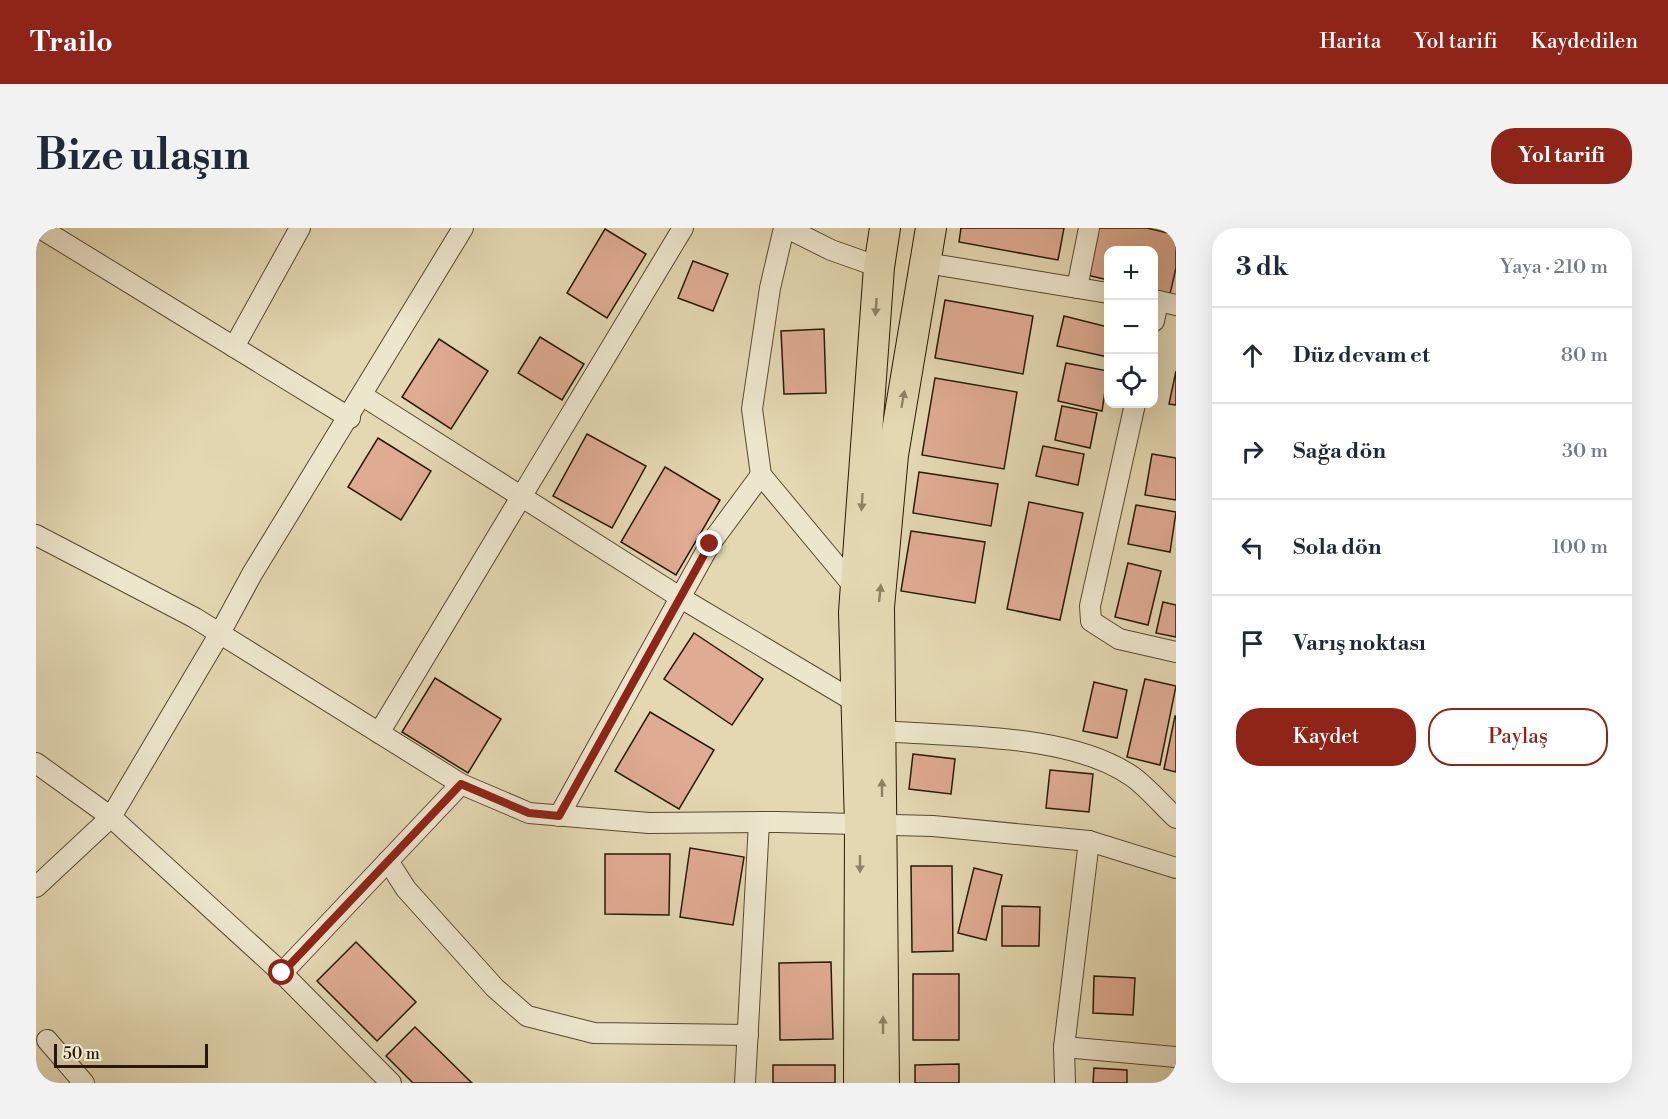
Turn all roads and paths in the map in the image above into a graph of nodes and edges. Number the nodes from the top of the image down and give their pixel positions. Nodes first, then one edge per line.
1 (40, 228) edge
2 (300, 228) edge
3 (463, 228) edge
4 (683, 228) edge
5 (786, 228) edge
6 (885, 228) edge
7 (931, 228) edge
8 (1089, 228) edge
9 (926, 263) junction
10 (879, 267) junction
11 (1077, 288) junction
12 (1104, 292) edge
13 (234, 347) junction
14 (363, 396) junction
15 (1134, 408) edge
16 (350, 418) junction
17 (761, 475) junction
18 (523, 498) junction
19 (36, 535) edge
20 (856, 589) junction
21 (681, 598) junction
22 (220, 633) junction
23 (1176, 652) edge
24 (857, 703) junction
25 (882, 731) junction
26 (379, 733) junction
27 (36, 763) edge
28 (461, 784) junction
29 (559, 816) junction
30 (111, 817) junction
31 (1176, 818) edge
32 (759, 822) junction
33 (871, 825) junction
34 (1089, 841) junction
35 (388, 861) junction
36 (1176, 868) edge
37 (36, 887) edge
38 (282, 973) junction
39 (748, 1035) junction
40 (47, 1040) dead end
41 (1064, 1047) junction
42 (1176, 1057) edge
43 (84, 1083) edge
44 (391, 1083) edge
45 (745, 1083) edge
46 (859, 1083) edge
47 (884, 1083) edge
48 (1065, 1083) edge

1 - 13 street
2 - 13 street
3 - 14 street
4 - 18 street
5 - 10 street
5 - 17 street
6 - 10 main road
7 - 9 main road
8 - 11 street
9 - 11 street
25 -> 9 main road
10 -> 20 main road
11 - 12 street
13 - 16 street
14 - 16 street
14 - 18 street
15 - 23 street
16 - 22 street
17 - 20 street
17 - 21 street
18 - 21 street
18 - 26 street
19 - 22 street
20 - 24 main road
21 - 24 street
21 - 29 street
22 - 26 street
22 - 30 street
24 - 33 main road
25 - 31 street
33 -> 25 main road
26 - 28 street
27 - 30 street
28 - 29 street
28 - 35 street
29 - 32 street
30 - 37 street
30 - 38 street
32 - 33 street
32 - 39 street
33 - 34 street
33 -> 46 main road
47 -> 33 main road
34 - 36 street
34 - 41 street
35 - 38 street
35 - 39 street
38 - 44 street
39 - 45 street
40 - 43 street
41 - 42 street
41 - 48 street

